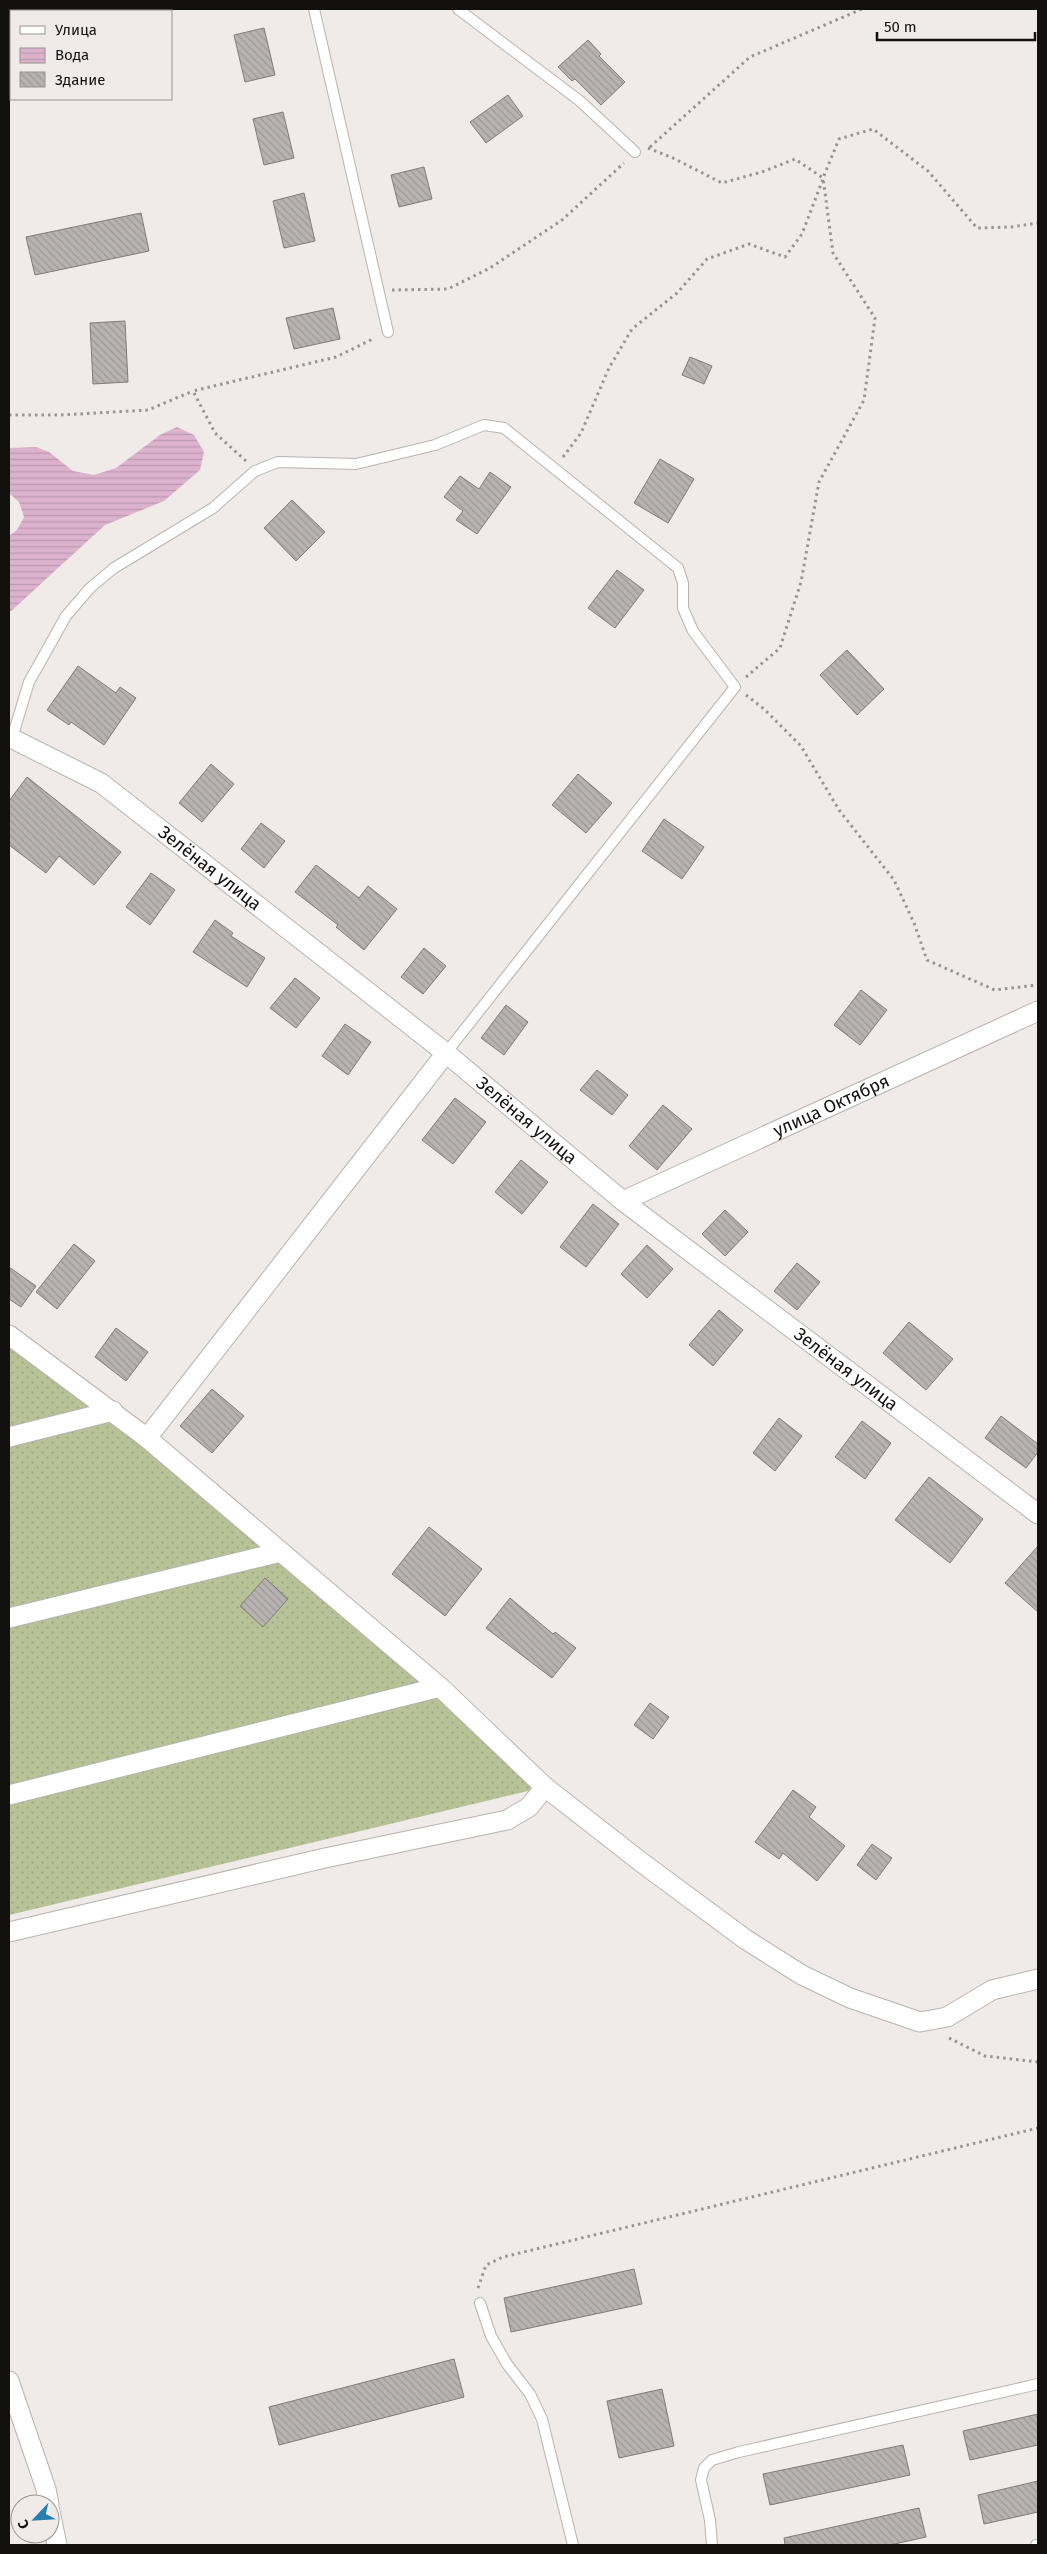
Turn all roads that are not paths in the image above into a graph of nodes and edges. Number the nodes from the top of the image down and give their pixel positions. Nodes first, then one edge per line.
1 (314, 9) edge
2 (458, 9) edge
3 (635, 152) road end
4 (388, 332) road end
5 (11, 737) edge
6 (1038, 1011) edge
7 (446, 1053) junction
8 (624, 1201) junction
9 (9, 1336) edge
10 (113, 1411) junction
11 (9, 1437) edge
12 (147, 1438) junction
13 (1038, 1514) edge
14 (281, 1552) junction
15 (9, 1618) edge
16 (440, 1687) junction
17 (545, 1787) junction
18 (9, 1795) edge
19 (9, 1932) edge
20 (1038, 1980) edge
21 (480, 2303) road end
22 (9, 2381) edge
23 (1038, 2384) edge
24 (46, 2494) edge
25 (573, 2545) edge
26 (712, 2545) edge

1 - 4 lane
2 - 3 lane
5 - 7 street, Зелёная улица
5 - 7 lane
6 - 8 street, улица Октября
7 - 8 street, Зелёная улица
7 - 12 street
8 - 13 street, Зелёная улица
9 - 10 street
10 - 11 street
10 - 12 street
12 - 14 street
14 - 15 street
14 - 16 street
16 - 17 street
16 - 18 street
17 - 19 street
17 - 20 street
21 - 25 lane
22 - 24 street
23 - 26 lane

